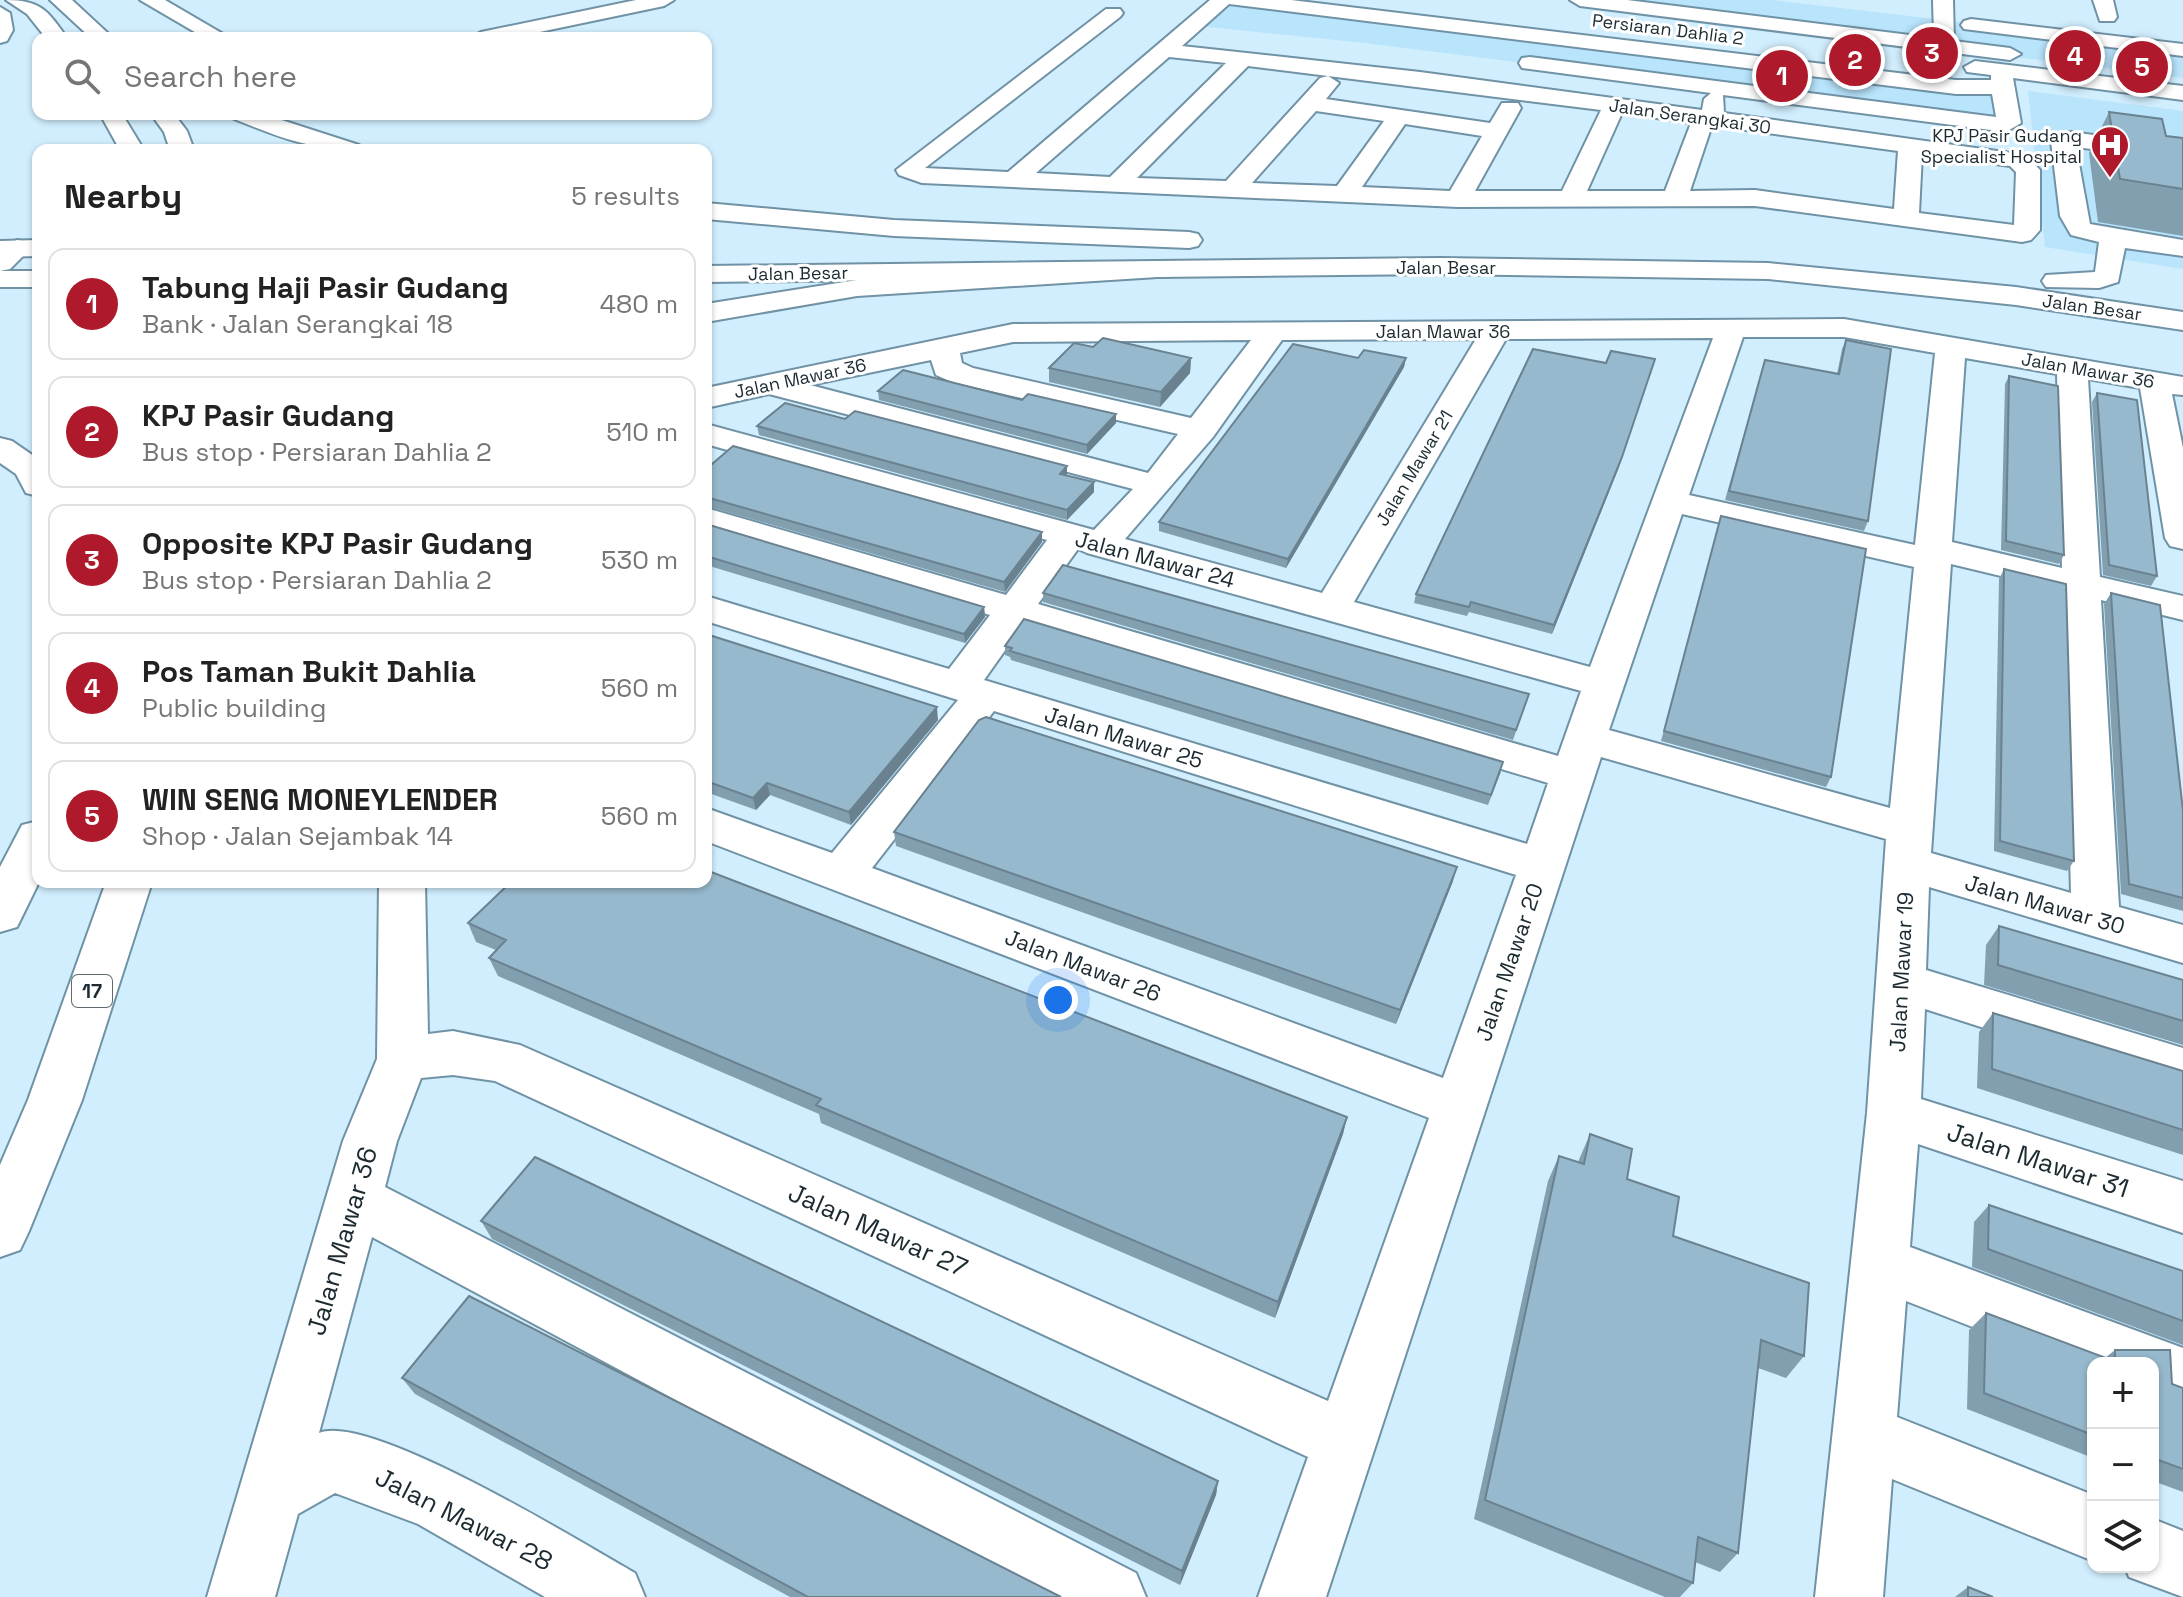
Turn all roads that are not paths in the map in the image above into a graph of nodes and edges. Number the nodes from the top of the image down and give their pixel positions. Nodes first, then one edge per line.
1 (16, 0) edge
2 (60, 0) edge
3 (150, 0) edge
4 (664, 0) edge
5 (1222, 0) edge
6 (1236, 0) edge
7 (1438, 0) edge
8 (1580, 0) edge
9 (1954, 1) edge
10 (1651, 4) edge
11 (0, 13) edge
12 (1113, 13) dead end
13 (1936, 20) junction
14 (1194, 24) junction
15 (1461, 24) junction
16 (1221, 28) dead end
17 (52, 32) edge
18 (96, 32) edge
19 (209, 32) edge
20 (510, 32) edge
21 (1791, 35) junction
22 (0, 37) edge
23 (1447, 42) dead end
24 (1944, 46) junction
25 (1163, 50) junction
26 (1716, 50) junction
27 (2183, 50) edge
28 (1243, 59) junction
29 (1501, 60) dead end
30 (1037, 70) junction
31 (1339, 70) junction
32 (1067, 75) dead end
33 (2183, 75) edge
34 (1096, 79) dead end
35 (2002, 79) junction
36 (1125, 84) junction
37 (1708, 86) junction
38 (2147, 89) junction
39 (1519, 92) junction
40 (2183, 93) edge
41 (1310, 103) junction
42 (2102, 104) junction
43 (1614, 106) junction
44 (2129, 111) edge
45 (1399, 116) junction
46 (114, 120) edge
47 (167, 120) edge
48 (257, 120) edge
49 (1701, 121) junction
50 (1497, 131) junction
51 (1809, 132) junction
52 (2183, 135) edge
53 (128, 144) edge
54 (180, 144) edge
55 (329, 144) edge
56 (1910, 145) junction
57 (2149, 149) junction
58 (2183, 154) edge
59 (2183, 169) edge
60 (1014, 180) junction
61 (1116, 185) junction
62 (1231, 191) junction
63 (1344, 195) junction
64 (1675, 197) junction
65 (1571, 198) junction
66 (1458, 199) junction
67 (1797, 202) junction
68 (712, 212) edge
69 (1906, 218) junction
70 (2113, 238) junction
71 (1189, 240) junction
72 (1220, 241) dead end
73 (1299, 241) dead end
74 (768, 243) dead end
75 (2183, 248) edge
76 (1179, 269) junction
77 (712, 274) edge
78 (0, 279) edge
79 (32, 279) edge
80 (2056, 281) junction
81 (2183, 299) edge
82 (712, 312) edge
83 (2183, 321) edge
84 (1731, 329) junction
85 (1496, 330) junction
86 (1273, 332) junction
87 (944, 347) junction
88 (1951, 347) junction
89 (2072, 367) junction
90 (2169, 383) edge
91 (770, 384) junction
92 (712, 397) edge
93 (1201, 430) junction
94 (712, 436) edge
95 (0, 448) edge
96 (32, 473) edge
97 (1156, 485) junction
98 (1670, 501) junction
99 (712, 521) edge
100 (2183, 538) edge
101 (1084, 541) junction
102 (1931, 554) junction
103 (2080, 583) junction
104 (1333, 606) junction
105 (2183, 608) edge
106 (712, 610) edge
107 (1014, 610) junction
108 (1604, 684) junction
109 (971, 690) junction
110 (1580, 756) junction
111 (712, 826) edge
112 (1908, 847) junction
113 (32, 849) edge
114 (1542, 866) junction
115 (841, 875) junction
116 (127, 888) edge
117 (402, 888) edge
118 (0, 914) edge
119 (2096, 919) junction
120 (2183, 944) edge
121 (1901, 982) junction
122 (403, 1059) junction
123 (2183, 1070) edge
124 (1460, 1107) junction
125 (1894, 1113) junction
126 (354, 1199) junction
127 (2183, 1207) edge
128 (0, 1231) edge
129 (1880, 1263) junction
130 (2126, 1357) edge
131 (2159, 1369) edge
132 (2183, 1379) edge
133 (1864, 1435) junction
134 (1345, 1441) junction
135 (270, 1493) junction
136 (2087, 1526) edge
137 (2159, 1555) edge
138 (2183, 1565) edge
139 (241, 1597) edge
140 (611, 1597) edge
141 (1112, 1597) edge
142 (1292, 1597) edge
143 (1849, 1597) edge

1 - 17 main road
2 - 18 main road
3 - 19 main road
4 - 20 main road
5 - 14 main road
6 - 15 main road
7 - 26 main road, Persiaran Dahlia 2
8 - 10 main road
9 - 13 main road
10 - 21 main road
11 - 22 main road
12 - 30 main road
13 - 24 main road
13 - 27 main road
14 - 16 main road
14 - 25 main road
15 - 23 main road
15 - 26 main road
21 - 24 main road
21 - 26 main road, Persiaran Dahlia 2
21 - 35 main road, Persiaran Dahlia 2
24 - 42 main road
25 - 28 main road, Jalan Serangkai 30
25 - 36 main road
26 - 35 main road
26 - 37 main road
28 - 31 main road, Jalan Serangkai 30
28 - 61 main road
29 - 37 main road
30 - 32 main road
30 - 60 main road
31 - 39 main road, Jalan Serangkai 30
31 - 41 main road
33 - 42 main road
34 - 36 main road
35 - 37 main road
35 - 42 main road, Persiaran Dahlia 2
36 - 60 main road
37 - 49 main road
38 - 40 main road
38 - 42 main road
38 - 44 main road
39 - 43 main road, Jalan Serangkai 30
39 - 50 main road
41 - 45 main road
41 - 62 main road
42 - 52 main road
42 - 57 main road
42 - 70 main road
43 - 49 main road, Jalan Serangkai 30
43 - 65 main road
45 - 50 main road
45 - 63 main road
46 - 53 main road
47 - 54 main road
48 - 55 main road
49 - 51 main road, Jalan Serangkai 30
49 - 64 main road
50 - 66 main road
51 - 56 main road, Jalan Serangkai 30
51 - 67 main road
56 - 69 main road
56 - 69 main road, Jalan Serangkai 30
57 - 58 main road
57 - 59 main road
60 - 61 main road
61 - 62 main road
62 - 63 main road
63 - 66 main road
64 - 65 main road
64 - 67 main road
65 - 66 main road
67 - 69 main road
68 - 71 main road
70 - 75 main road
70 - 80 main road
71 - 72 main road, Jalan Besar
71 - 74 main road, Jalan Besar
73 - 80 main road, Jalan Besar
76 - 77 main road, Jalan Besar
76 - 82 main road
76 - 83 main road, Jalan Besar
78 - 79 main road
80 - 81 main road, Jalan Besar
84 - 85 main road, Jalan Mawar 36
84 - 88 main road, Jalan Mawar 36
84 - 98 main road, Jalan Mawar 20
85 - 86 main road, Jalan Mawar 36
85 - 104 main road, Jalan Mawar 21
86 - 87 main road, Jalan Mawar 36
86 - 93 main road
87 - 91 main road, Jalan Mawar 36
87 - 93 main road
88 - 89 main road, Jalan Mawar 36
88 - 102 main road, Jalan Mawar 19
89 - 90 main road, Jalan Mawar 36
89 - 103 main road
90 - 100 main road
91 - 92 main road, Jalan Mawar 36
91 - 97 main road
93 - 97 main road
94 - 101 main road, Jalan Mawar 24
95 - 96 main road
97 - 101 main road
98 - 102 main road
98 - 108 main road, Jalan Mawar 20
99 - 107 main road, Jalan Mawar 30
101 - 104 main road, Jalan Mawar 24
101 - 107 main road
102 - 103 main road
102 - 112 main road, Jalan Mawar 19
103 - 105 main road
103 - 119 main road
104 - 108 main road, Jalan Mawar 24
106 - 109 main road, Jalan Mawar 25
107 - 109 main road
107 - 110 main road, Jalan Mawar 30
108 - 110 main road, Jalan Mawar 20
109 - 114 main road, Jalan Mawar 25
109 - 115 main road
110 - 112 main road, Jalan Mawar 30
110 - 114 main road, Jalan Mawar 20
111 - 115 main road, Jalan Mawar 26
112 - 119 main road, Jalan Mawar 30
112 - 121 main road, Jalan Mawar 19
113 - 118 main road
114 - 124 main road, Jalan Mawar 20
115 - 124 main road, Jalan Mawar 26
116 - 128 main road, 17
117 - 122 main road, Jalan Mawar 36
119 - 120 main road, Jalan Mawar 30
121 - 123 main road
121 - 125 main road, Jalan Mawar 19
122 - 126 main road, Jalan Mawar 36
122 - 134 main road, Jalan Mawar 27
124 - 134 main road, Jalan Mawar 20
125 - 127 main road, Jalan Mawar 31
125 - 129 main road, Jalan Mawar 19
126 - 135 main road, Jalan Mawar 36
126 - 141 main road
129 - 130 main road
129 - 133 main road, Jalan Mawar 19
131 - 132 main road
133 - 136 main road
133 - 143 main road, Jalan Mawar 19
134 - 142 main road, Jalan Mawar 20
135 - 139 main road, Jalan Mawar 36
135 - 140 main road, Jalan Mawar 28
137 - 138 main road

